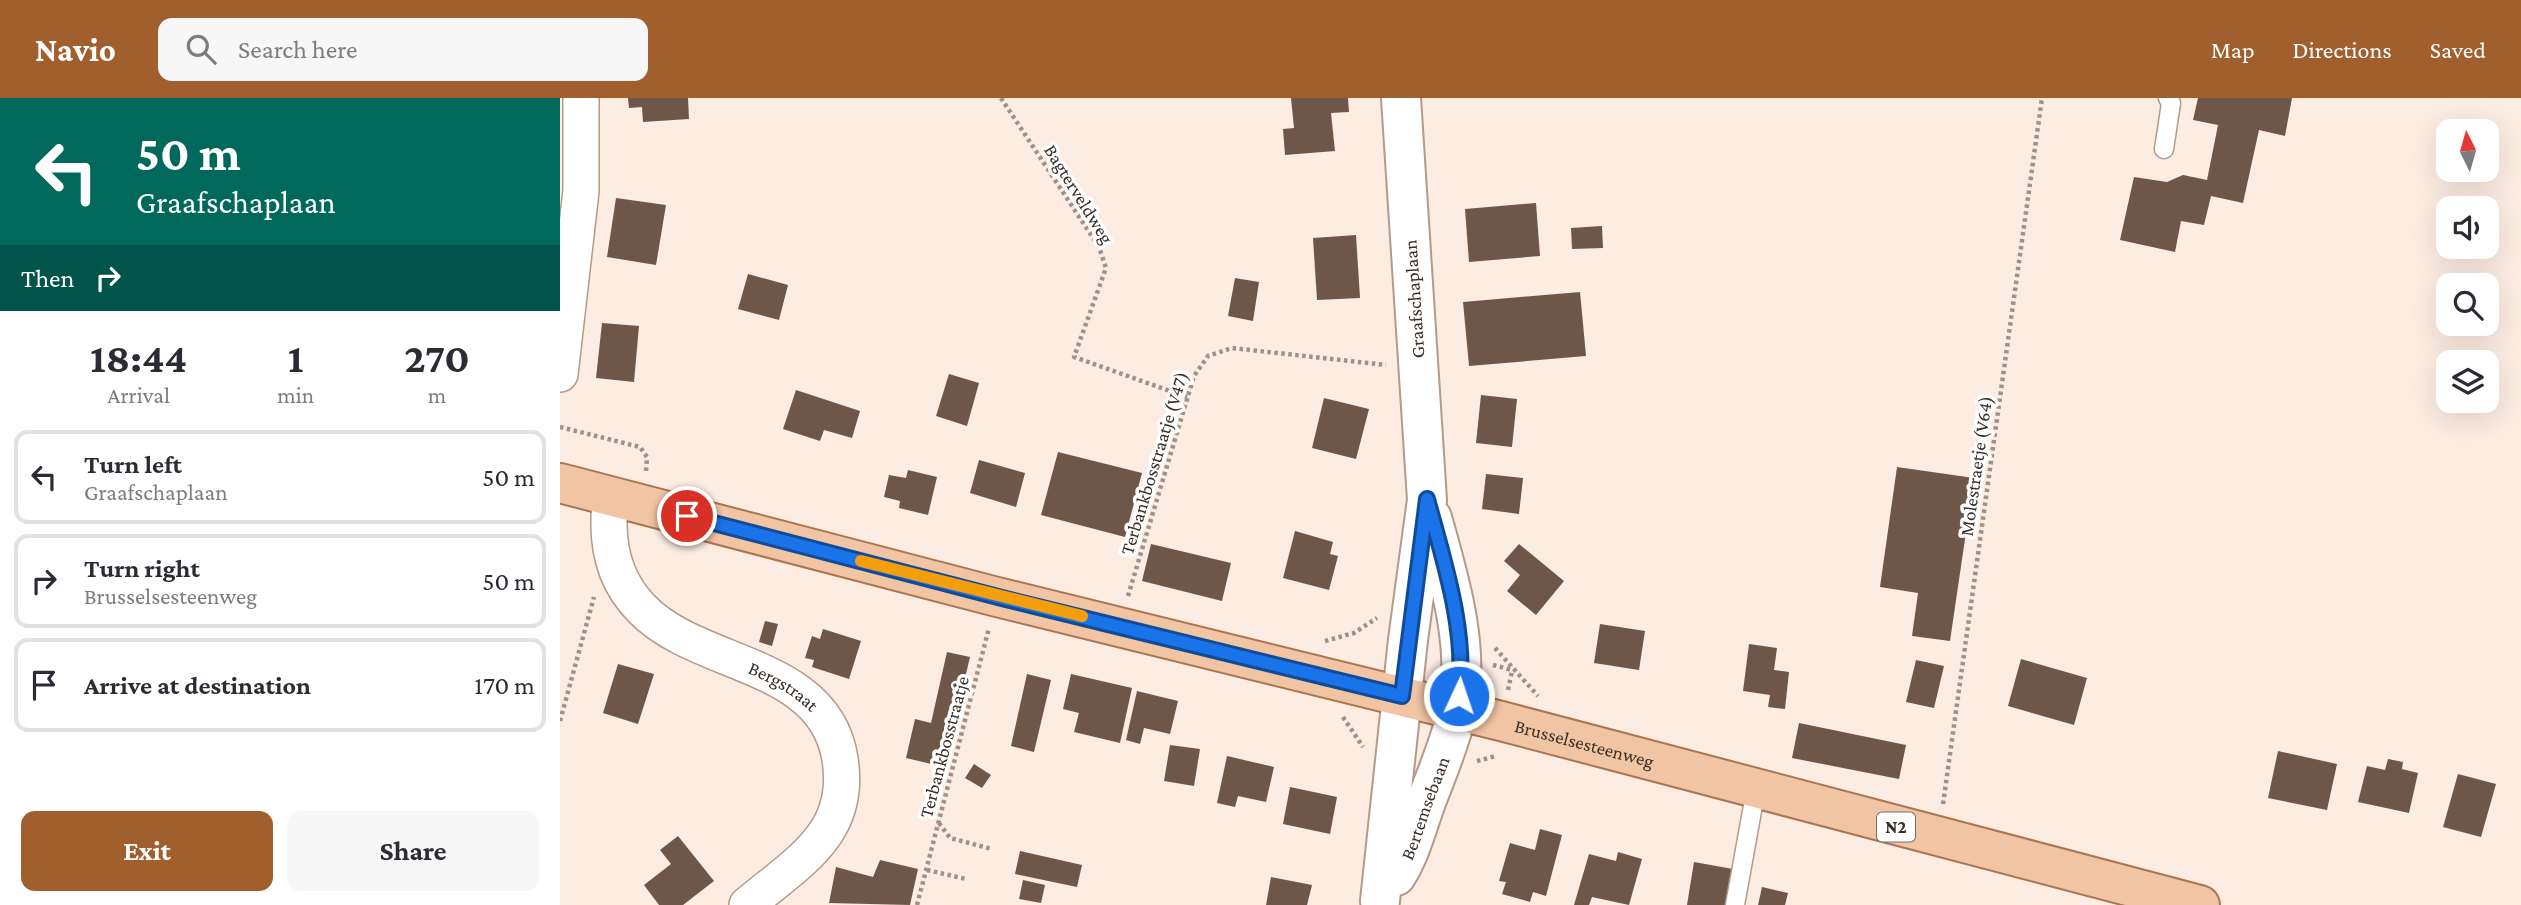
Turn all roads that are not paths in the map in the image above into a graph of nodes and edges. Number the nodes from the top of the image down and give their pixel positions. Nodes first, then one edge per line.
1 (581, 98) edge
2 (1401, 98) edge
3 (2168, 98) edge
4 (2164, 149) dead end
5 (560, 374) edge
6 (560, 482) edge
7 (611, 496) junction
8 (1427, 499) junction
9 (1402, 696) junction
10 (1458, 710) junction
11 (1756, 789) junction
12 (1379, 903) edge
13 (747, 905) edge
14 (1735, 905) edge
15 (2200, 905) edge

1 - 5 street
2 - 8 street, Graafschaplaan
3 - 4 lane
6 - 7 main road, Brusselsesteenweg / N2
7 - 9 main road, Brusselsesteenweg / N2
7 - 13 street, Bergstraat
8 - 9 street, Graafschaplaan
8 - 10 street, Graafschaplaan
9 - 10 main road, Brusselsesteenweg / N2
9 - 12 street, Bertemsebaan
10 - 11 main road, Brusselsesteenweg / N2
10 - 12 street, Bertemsebaan
11 - 14 lane
11 - 15 main road, Brusselsesteenweg / N2

